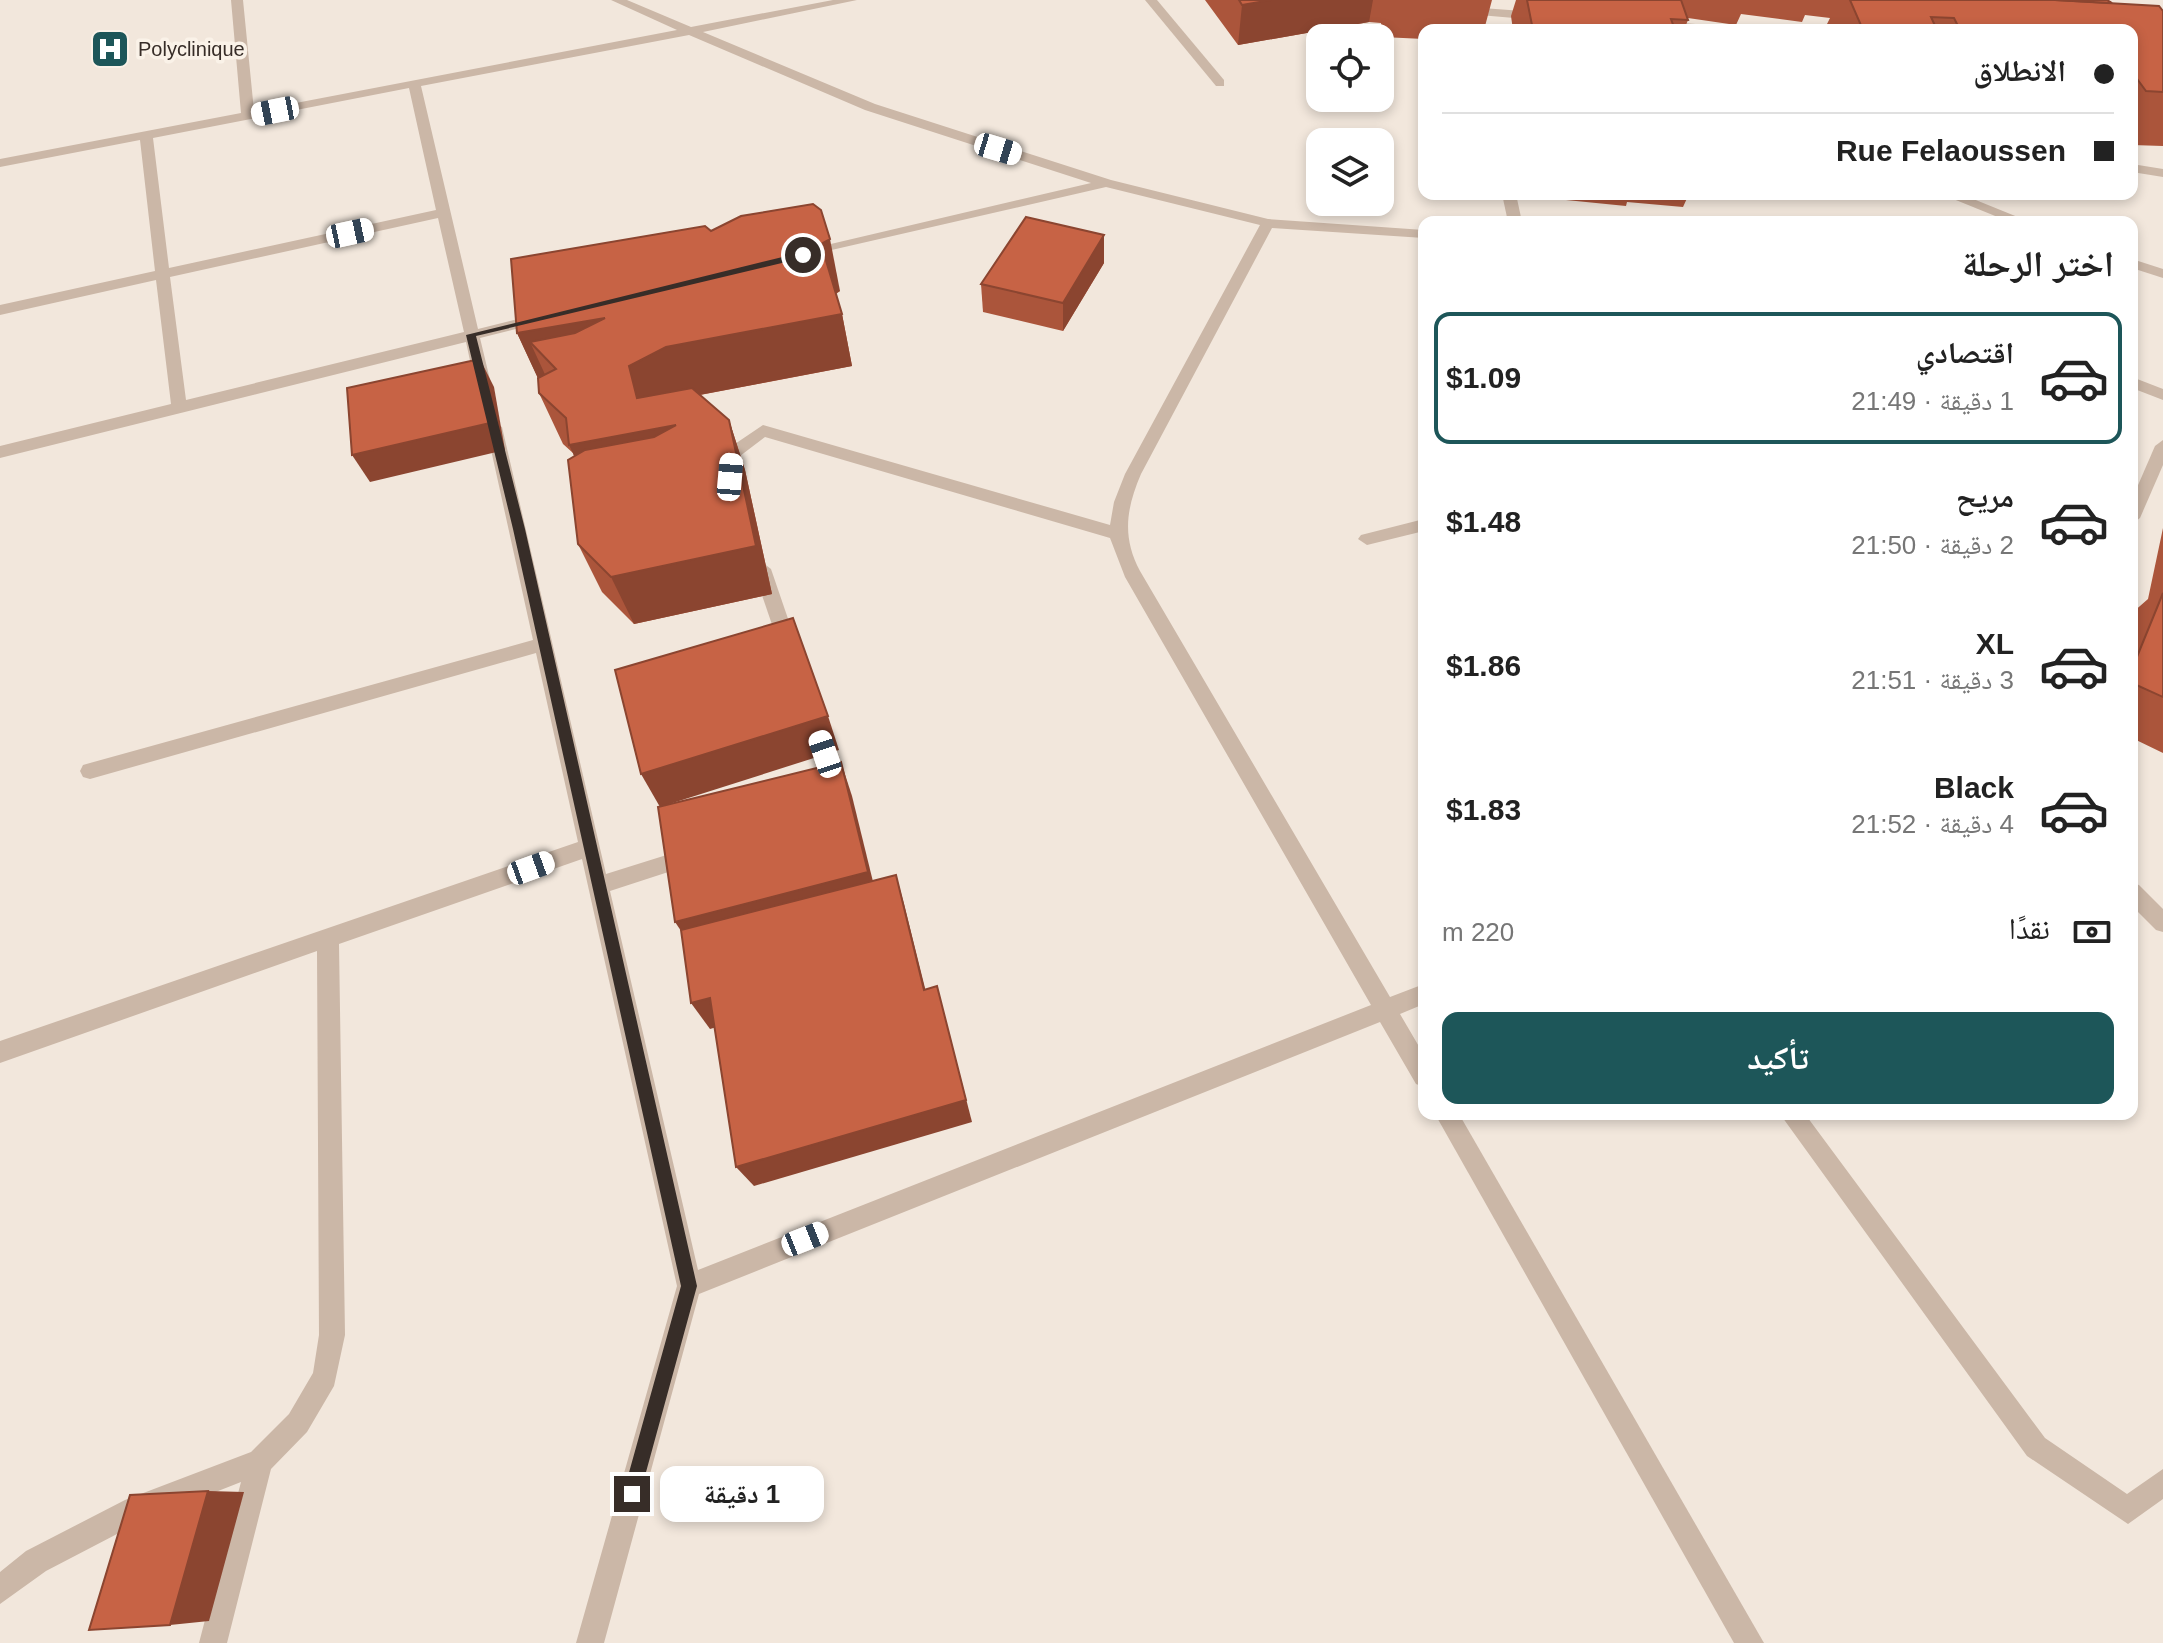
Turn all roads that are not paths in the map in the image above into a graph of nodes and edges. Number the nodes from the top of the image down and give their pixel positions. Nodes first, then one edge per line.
1 (237, 0) edge
2 (617, 0) edge
3 (851, 0) edge
4 (1151, 0) edge
5 (1462, 0) edge
6 (808, 4) edge
7 (1479, 11) junction
8 (1554, 17) edge
9 (1480, 24) edge
10 (689, 31) junction
11 (1220, 83) dead end
12 (414, 84) junction
13 (248, 116) junction
14 (146, 135) junction
15 (0, 163) edge
16 (2138, 169) edge
17 (2163, 173) edge
18 (1106, 183) junction
19 (1964, 200) edge
20 (443, 213) junction
21 (2007, 216) edge
22 (1268, 223) junction
23 (1418, 234) edge
24 (796, 257) edge
25 (2138, 265) edge
26 (163, 272) junction
27 (2163, 274) edge
28 (0, 310) edge
29 (564, 312) edge
30 (471, 335) junction
31 (2138, 385) edge
32 (2163, 395) edge
33 (179, 407) junction
34 (2163, 446) edge
35 (0, 452) edge
36 (735, 492) edge
37 (2138, 504) edge
38 (1418, 526) edge
39 (1118, 534) junction
40 (1367, 539) dead end
41 (755, 550) edge
42 (544, 644) junction
43 (795, 666) edge
44 (810, 709) edge
45 (90, 771) dead end
46 (821, 813) edge
47 (590, 847) junction
48 (704, 852) edge
49 (598, 886) junction
50 (2138, 898) edge
51 (2163, 923) edge
52 (328, 940) junction
53 (1418, 996) edge
54 (1385, 1007) junction
55 (0, 1052) edge
56 (1418, 1065) edge
57 (1449, 1120) edge
58 (1795, 1120) edge
59 (689, 1286) junction
60 (260, 1462) junction
61 (2163, 1482) edge
62 (0, 1590) edge
63 (213, 1643) edge
64 (590, 1643) edge
65 (1750, 1643) edge

1 - 13 street
2 - 10 street
3 - 6 street
4 - 11 street
5 - 7 street
6 - 10 street
7 - 8 street
7 - 9 street
10 - 12 street
10 - 18 street
12 - 13 street
12 - 20 street
13 - 14 street
14 - 15 street
14 - 26 street
16 - 17 street
18 - 22 street
18 - 24 street
19 - 21 street
20 - 26 street
20 - 30 street
22 - 23 street
22 - 39 street
25 - 27 street
26 - 28 street
26 - 33 street
29 - 30 street
30 - 33 street
30 - 42 street
31 - 32 street
33 - 35 street
34 - 37 street
36 - 39 street
38 - 40 street
39 - 54 street
41 - 43 street
42 - 45 street
42 - 47 street
44 - 46 street
47 - 49 street
47 - 52 street
48 - 49 street
49 - 59 street
50 - 51 street
52 - 55 street
52 - 60 street
53 - 54 street
54 - 56 street
54 - 59 street
57 - 65 street
58 - 61 street
59 - 64 street
60 - 62 street
60 - 63 street

